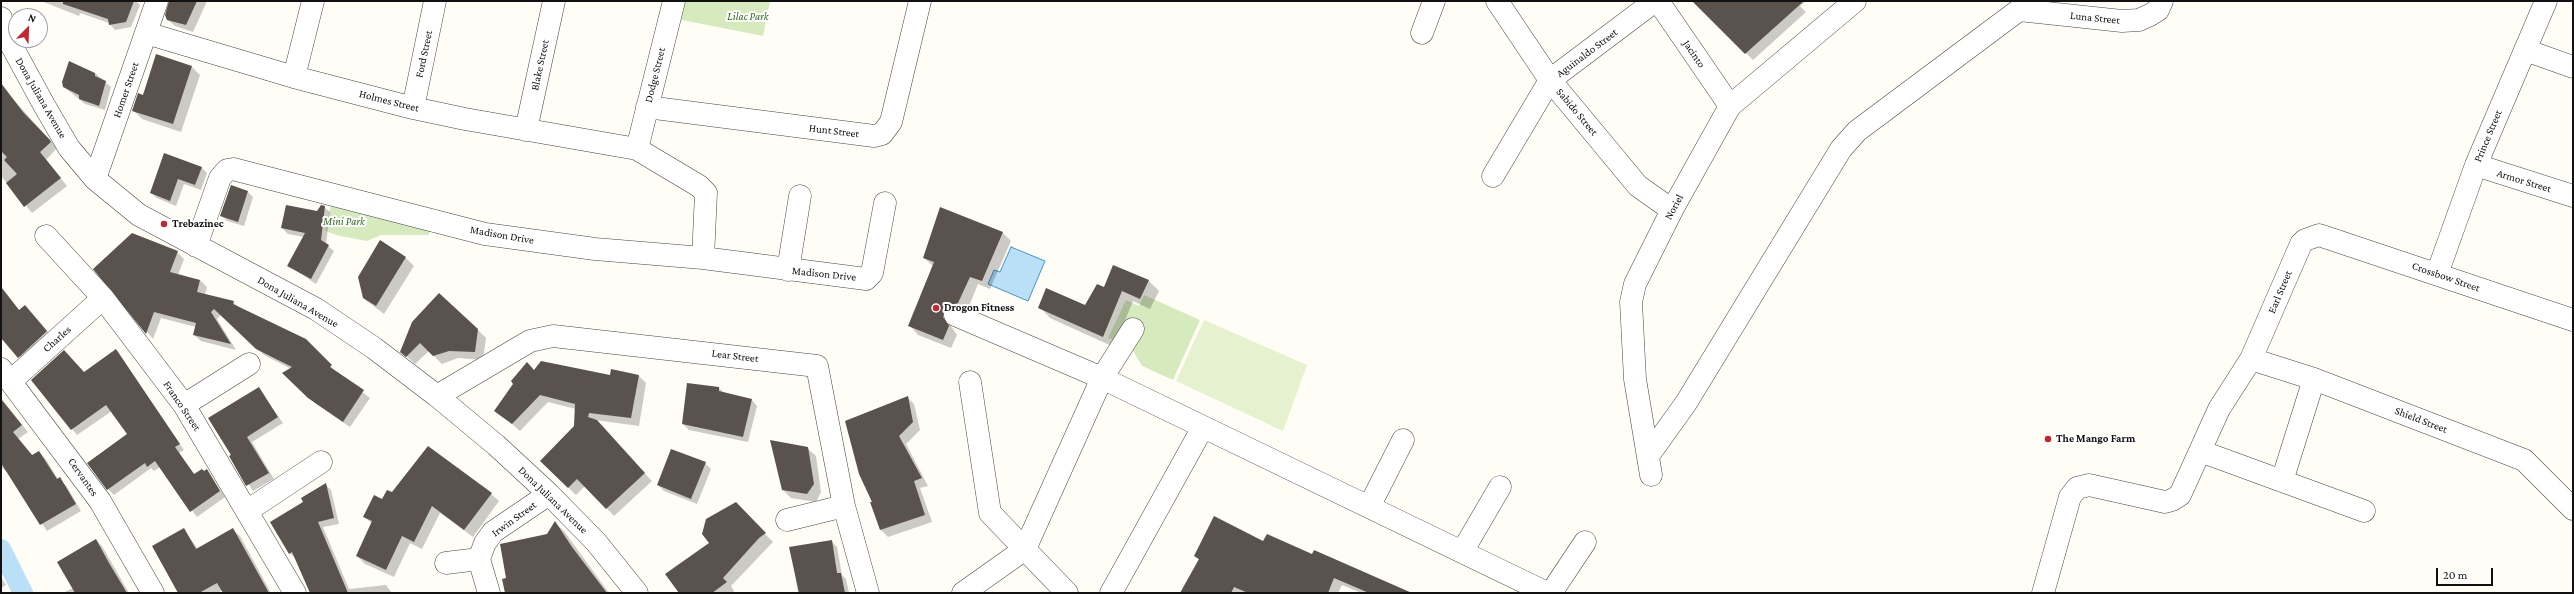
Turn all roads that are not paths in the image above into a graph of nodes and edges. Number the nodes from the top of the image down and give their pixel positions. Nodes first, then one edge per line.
1 (157, 1) edge
2 (313, 1) edge
3 (435, 1) edge
4 (554, 1) edge
5 (674, 1) edge
6 (920, 1) edge
7 (1434, 1) edge
8 (1497, 1) edge
9 (1655, 1) edge
10 (1658, 1) edge
11 (1855, 1) edge
12 (2162, 1) edge
13 (2546, 1) edge
14 (2015, 5) edge
15 (1, 18) edge
16 (146, 33) junction
17 (1422, 33) dead end
18 (2525, 50) junction
19 (2573, 67) edge
20 (294, 77) junction
21 (1550, 80) junction
22 (1730, 106) junction
23 (647, 107) junction
24 (413, 108) junction
25 (526, 130) junction
26 (637, 149) junction
27 (2476, 165) junction
28 (1493, 176) dead end
29 (95, 179) junction
30 (800, 196) dead end
31 (2573, 196) edge
32 (885, 203) dead end
33 (1672, 210) junction
34 (2318, 235) joint
35 (46, 236) dead end
36 (196, 246) junction
37 (703, 258) junction
38 (788, 270) junction
39 (2437, 274) junction
40 (103, 298) junction
41 (955, 315) dead end
42 (2573, 320) edge
43 (1133, 329) dead end
44 (2252, 359) junction
45 (249, 364) dead end
46 (6, 375) edge
47 (1102, 378) junction
48 (2314, 379) junction
49 (970, 382) dead end
50 (437, 396) junction
51 (184, 405) junction
52 (1203, 427) junction
53 (1403, 440) dead end
54 (2200, 451) junction
55 (321, 462) dead end
56 (2282, 481) junction
57 (1500, 487) dead end
58 (549, 494) junction
59 (844, 506) junction
60 (1369, 507) junction
61 (2573, 509) edge
62 (247, 511) junction
63 (2364, 511) dead end
64 (787, 520) dead end
65 (1585, 542) dead end
66 (1025, 549) junction
67 (1462, 552) junction
68 (479, 559) junction
69 (446, 563) dead end
70 (153, 593) edge
71 (294, 593) edge
72 (489, 593) edge
73 (637, 593) edge
74 (868, 593) edge
75 (963, 593) edge
76 (1067, 593) edge
77 (1111, 593) edge
78 (1547, 593) edge
79 (1552, 593) edge
80 (2043, 593) edge

1 - 16 street, Homer Street
2 - 20 street
3 - 24 street, Ford Street
4 - 25 street, Blake Street
5 - 23 street, Dodge Street
6 - 23 street, Hunt Street
7 - 17 street
8 - 21 street, Sabido Street
9 - 21 street, Aguinaldo Street
10 - 22 street, Jacinto
11 - 22 street, Noriel
12 - 14 street, Luna Street
13 - 18 street, Prince Street
14 - 33 street, Noriel
15 - 29 street, Dona Juliana Avenue
16 - 20 street, Holmes Street
16 - 29 street, Homer Street
18 - 19 street
18 - 27 street, Prince Street
20 - 24 street, Holmes Street
21 - 28 street, Aguinaldo Street
21 - 33 street, Sabido Street
22 - 33 street, Noriel
23 - 26 street, Dodge Street
24 - 25 street, Holmes Street
25 - 26 street, Holmes Street
26 - 37 street
27 - 31 street, Armor Street
27 - 39 street, Prince Street
29 - 36 street, Dona Juliana Avenue
30 - 38 street
32 - 38 street, Madison Drive
34 - 39 street, Crossbow Street
34 - 44 street, Earl Street
35 - 40 street, Franco Street
36 - 37 street, Madison Drive
36 - 50 street, Dona Juliana Avenue
37 - 38 street, Madison Drive
39 - 42 street, Crossbow Street
40 - 46 street, Charles
40 - 51 street, Franco Street
41 - 47 street
43 - 47 street
44 - 48 street, Shield Street
44 - 54 street, Earl Street
45 - 51 street
46 - 70 street, Cervantes
47 - 52 street
47 - 66 street
48 - 56 street
48 - 61 street, Shield Street
49 - 66 street
50 - 58 street, Dona Juliana Avenue
50 - 59 street, Lear Street
51 - 62 street, Franco Street
52 - 60 street
52 - 77 street
53 - 60 street
54 - 56 street
54 - 80 street, Earl Street
55 - 62 street
56 - 63 street
57 - 67 street
58 - 68 street, Irwin Street
58 - 73 street, Dona Juliana Avenue
59 - 64 street
59 - 74 street, Lear Street
60 - 67 street
62 - 71 street, Franco Street
65 - 79 street
66 - 75 street
66 - 76 street
67 - 78 street
68 - 69 street
68 - 72 street

